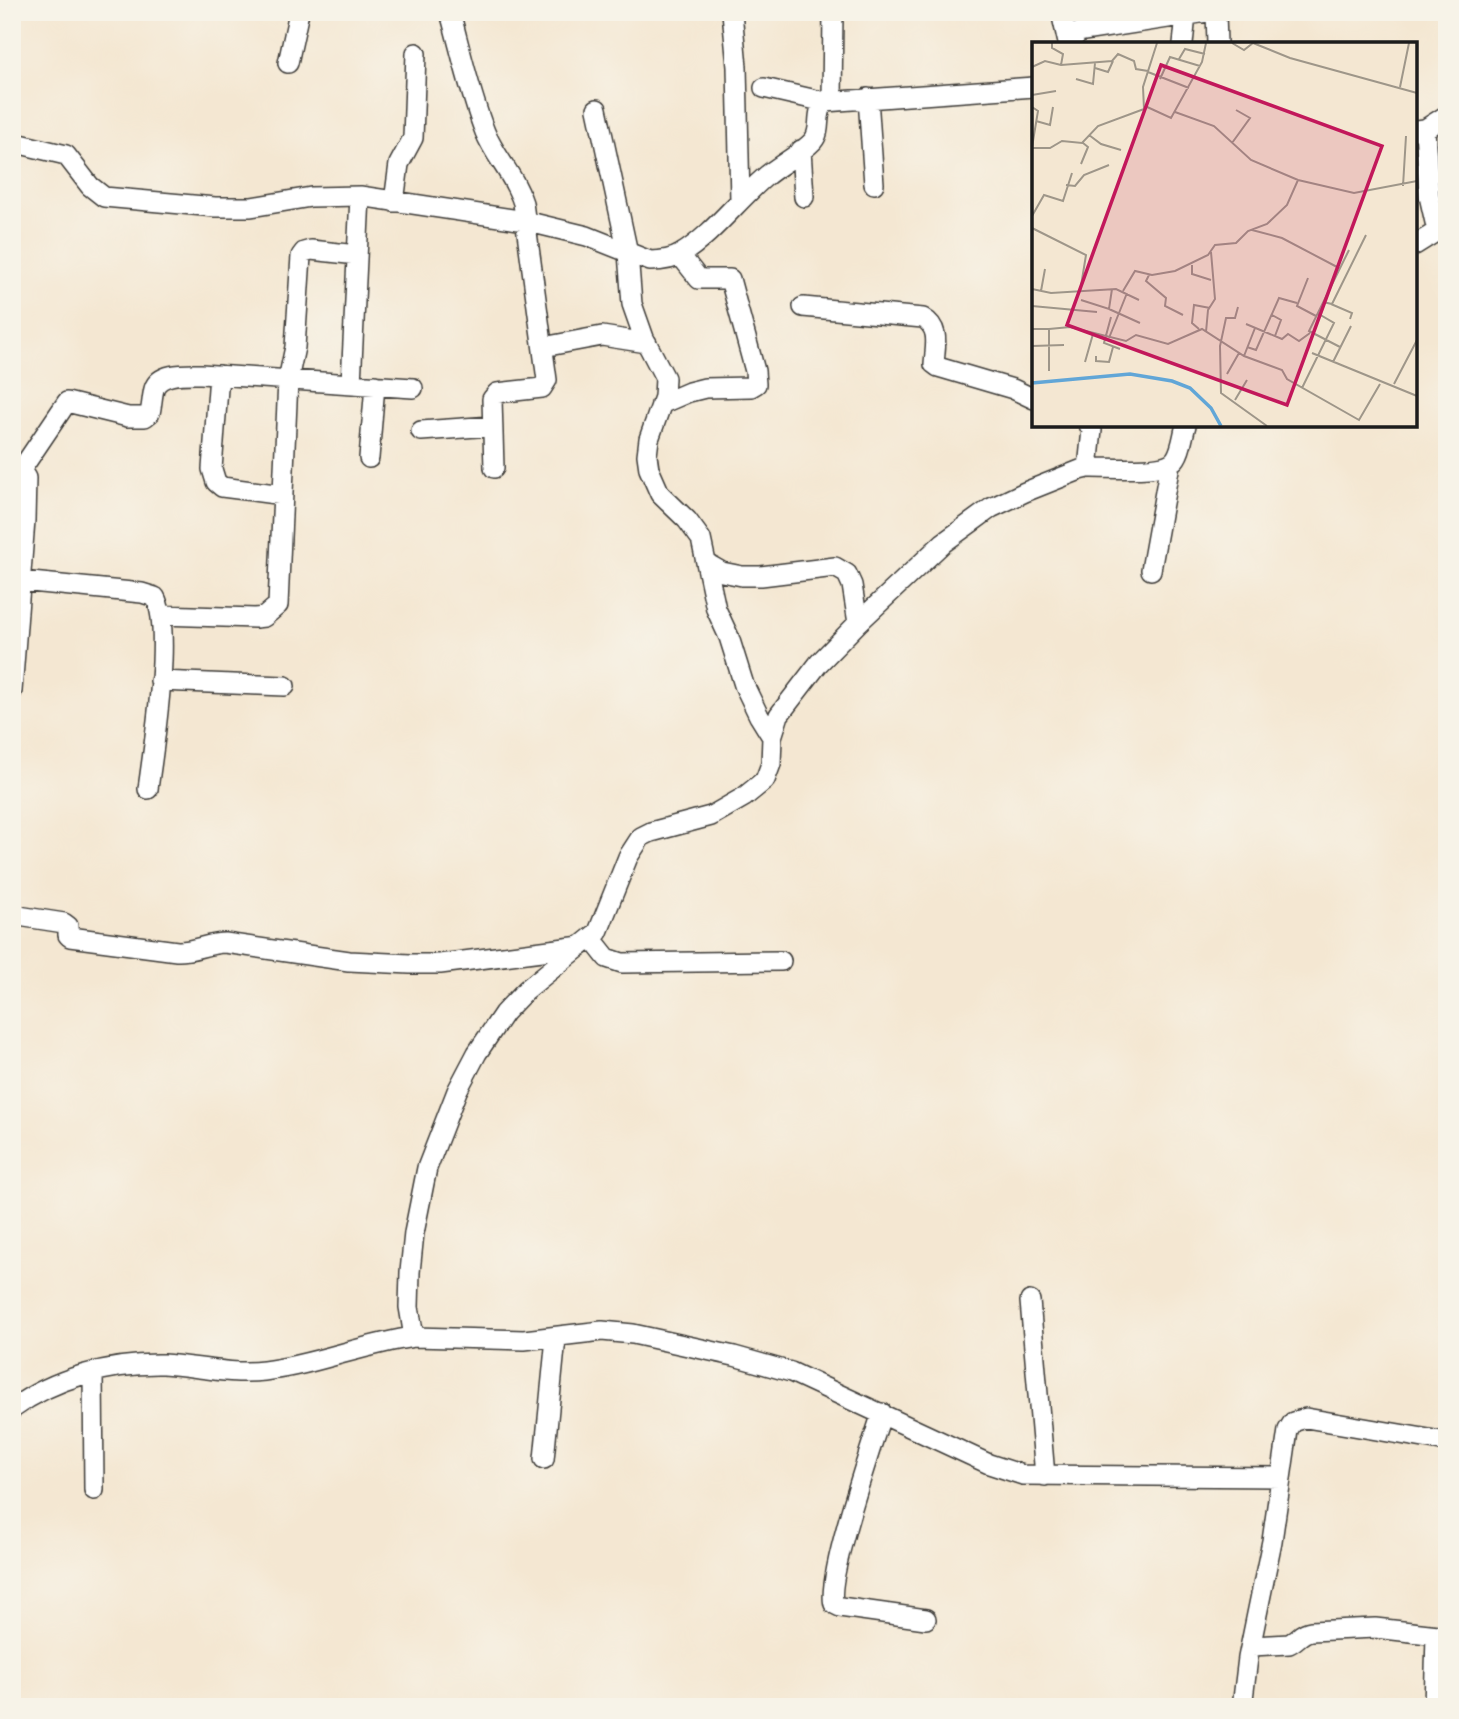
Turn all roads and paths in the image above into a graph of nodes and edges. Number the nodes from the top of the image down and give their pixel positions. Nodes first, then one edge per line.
1 (299, 12) edge
2 (450, 12) edge
3 (732, 12) edge
4 (833, 12) edge
5 (1061, 12) edge
6 (1207, 12) edge
7 (1216, 12) edge
8 (1186, 15) junction
9 (1068, 42) edge
10 (1069, 42) edge
11 (1183, 42) edge
12 (1217, 42) edge
13 (416, 53) dead end
14 (289, 64) dead end
15 (1032, 87) edge
16 (764, 88) dead end
17 (868, 98) junction
18 (828, 101) junction
19 (597, 109) dead end
20 (1447, 115) edge
21 (1420, 129) edge
22 (12, 142) edge
23 (801, 150) junction
24 (1422, 177) edge
25 (874, 184) dead end
26 (360, 196) junction
27 (804, 197) dead end
28 (394, 202) junction
29 (729, 212) junction
30 (525, 221) junction
31 (1442, 228) edge
32 (1417, 243) edge
33 (628, 253) junction
34 (357, 255) junction
35 (680, 255) junction
36 (803, 307) dead end
37 (647, 343) junction
38 (543, 347) junction
39 (219, 375) junction
40 (288, 380) junction
41 (351, 384) junction
42 (376, 385) junction
43 (413, 388) dead end
44 (1032, 398) edge
45 (661, 404) junction
46 (492, 426) junction
47 (1090, 427) edge
48 (1185, 427) edge
49 (421, 431) dead end
50 (369, 458) dead end
51 (1170, 464) junction
52 (494, 468) dead end
53 (1088, 468) junction
54 (17, 469) edge
55 (283, 495) junction
56 (708, 564) junction
57 (1150, 570) dead end
58 (21, 581) junction
59 (16, 600) edge
60 (161, 615) junction
61 (858, 623) junction
62 (13, 681) edge
63 (160, 681) junction
64 (285, 686) dead end
65 (12, 691) edge
66 (772, 737) junction
67 (148, 789) dead end
68 (12, 915) edge
69 (587, 943) junction
70 (781, 961) dead end
71 (1030, 1301) dead end
72 (414, 1337) junction
73 (556, 1338) junction
74 (93, 1372) junction
75 (12, 1409) edge
76 (882, 1413) junction
77 (1447, 1442) edge
78 (544, 1459) dead end
79 (1045, 1476) junction
80 (1281, 1477) junction
81 (94, 1490) dead end
82 (926, 1619) dead end
83 (1441, 1636) edge
84 (1252, 1646) junction
85 (1242, 1707) edge
86 (1434, 1707) edge

1 - 14 street
2 - 30 street
3 - 29 street
4 - 18 street
5 - 9 street
6 - 8 street
7 - 12 street
8 - 10 street
8 - 11 street
13 - 28 street
15 - 17 street
16 - 18 street
17 - 18 street
17 - 25 street
18 - 23 street
19 - 33 street
20 - 21 street
21 - 24 street
22 - 26 street
23 - 27 street
23 - 29 street
24 - 31 street
26 - 28 street
26 - 34 street
28 - 30 street
29 - 35 street
30 - 33 street
30 - 38 street
31 - 32 street
33 - 35 street
33 - 37 street
34 - 40 street
34 - 41 street
35 - 45 street
36 - 44 street
37 - 38 street
37 - 45 street
38 - 46 street
39 - 40 street
39 - 54 street
39 - 55 street
40 - 41 street
40 - 55 street
41 - 42 street
42 - 43 street
42 - 50 street
45 - 56 street
46 - 49 street
46 - 52 street
47 - 53 street
48 - 51 street
51 - 53 street
51 - 57 street
53 - 61 street
54 - 58 street
55 - 60 street
56 - 61 street
56 - 66 street
58 - 59 street
58 - 60 street
59 - 62 street
60 - 63 street
61 - 66 street
62 - 65 street
63 - 64 street
63 - 67 street
66 - 69 street
68 - 69 street
69 - 70 street
69 - 72 street
71 - 79 street
72 - 73 street
72 - 74 street
73 - 76 street
73 - 78 street
74 - 75 street
74 - 81 street
76 - 79 street
76 - 82 street
77 - 80 street
79 - 80 street
80 - 84 street
83 - 84 street
83 - 86 street
84 - 85 street

